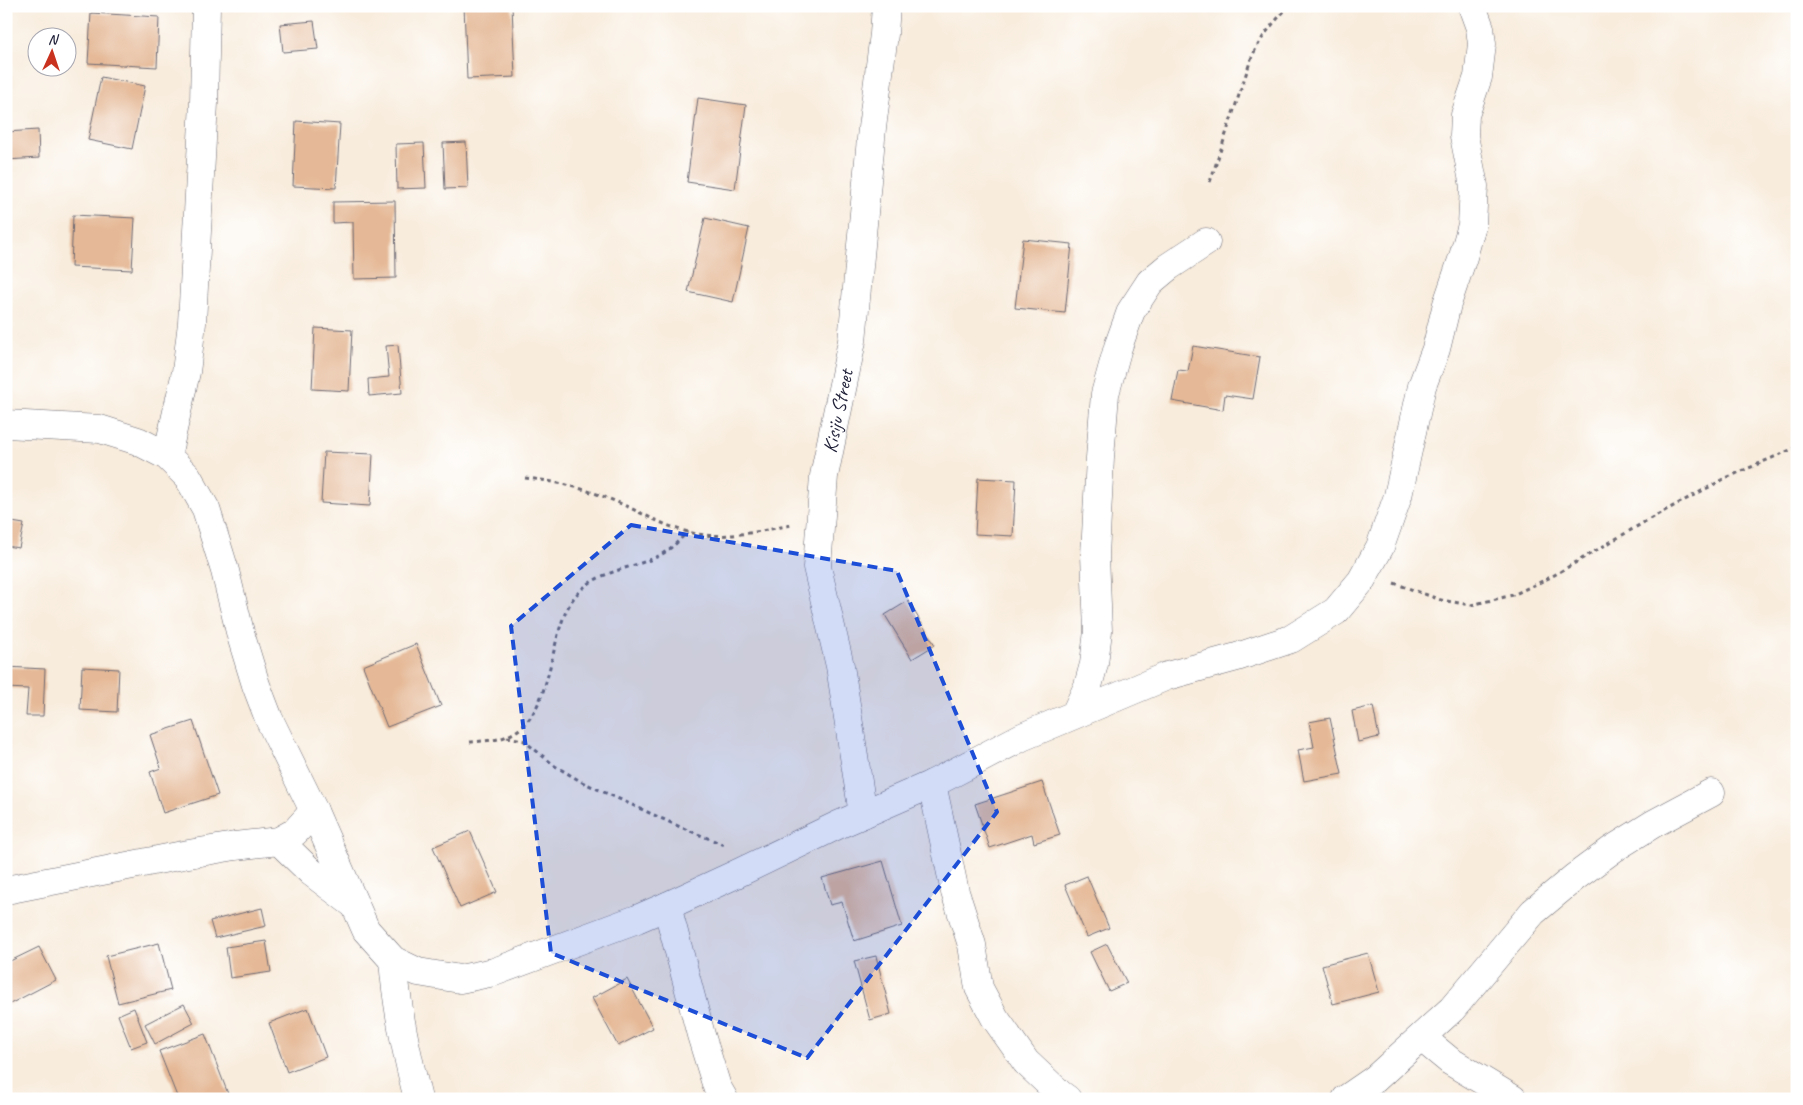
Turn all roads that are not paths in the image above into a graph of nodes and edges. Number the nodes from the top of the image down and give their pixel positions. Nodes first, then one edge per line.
1 (206, 6) edge
2 (886, 6) edge
3 (1472, 6) edge
4 (1206, 242) dead end
5 (6, 424) edge
6 (168, 456) junction
7 (1075, 714) junction
8 (932, 784) junction
9 (1711, 793) dead end
10 (314, 811) junction
11 (863, 814) junction
12 (279, 841) junction
13 (6, 890) edge
14 (353, 903) junction
15 (666, 906) junction
16 (393, 960) junction
17 (1422, 1038) junction
18 (418, 1099) edge
19 (724, 1099) edge
20 (1067, 1099) edge
21 (1346, 1099) edge
22 (1513, 1099) edge

1 - 6 street
2 - 11 street, Kisiju Street
3 - 7 street
4 - 7 street
5 - 6 street
6 - 10 street
7 - 8 street
8 - 11 street
8 - 20 street
9 - 17 street
10 - 12 street
10 - 14 street
11 - 15 street
12 - 13 street
12 - 14 street
14 - 16 street
15 - 16 street
15 - 19 street
16 - 18 street
17 - 21 street
17 - 22 street

